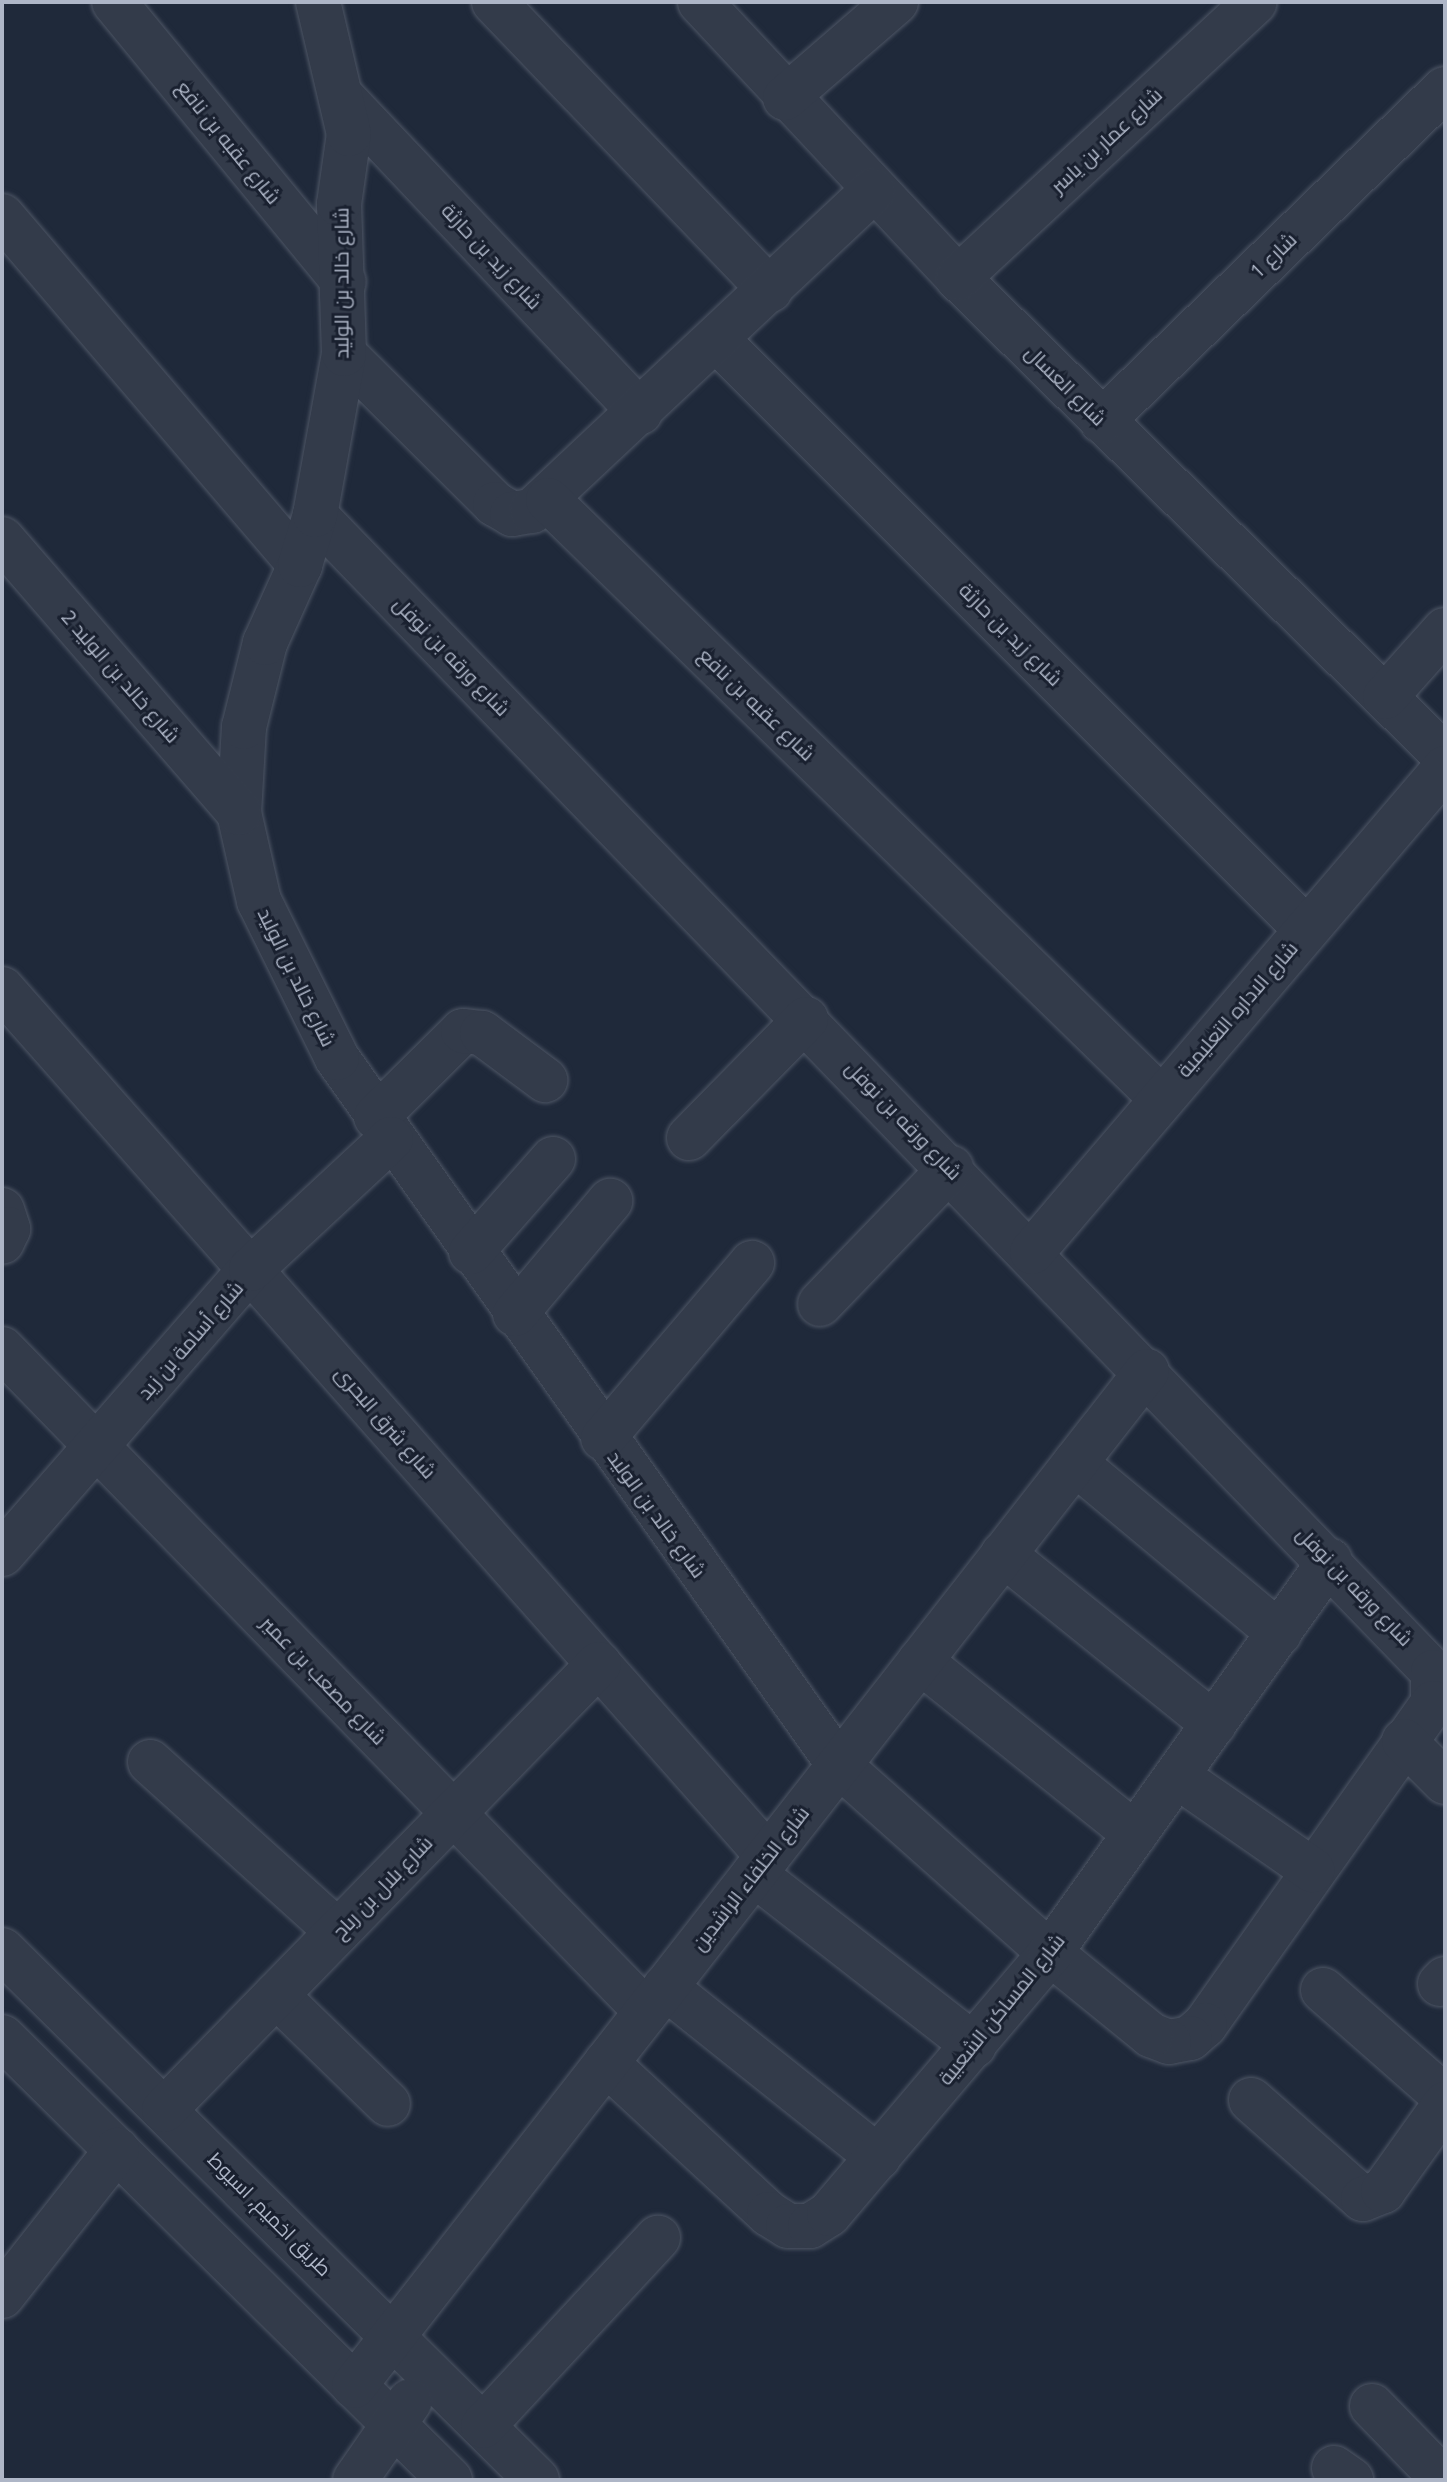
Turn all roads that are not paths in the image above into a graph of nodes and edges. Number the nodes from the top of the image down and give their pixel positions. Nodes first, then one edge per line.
1 (114, 2) edge
2 (318, 2) edge
3 (494, 2) edge
4 (700, 2) edge
5 (896, 2) edge
6 (1255, 2) edge
7 (1445, 89) edge
8 (785, 98) junction
9 (344, 99) junction
10 (873, 191) junction
11 (2, 216) edge
12 (958, 278) junction
13 (344, 282) junction
14 (770, 290) junction
15 (717, 340) junction
16 (344, 354) junction
17 (640, 412) junction
18 (1102, 421) junction
19 (548, 500) junction
20 (315, 515) junction
21 (2, 539) edge
22 (300, 565) junction
23 (1445, 630) edge
24 (1385, 697) junction
25 (1445, 756) edge
26 (1445, 768) edge
27 (239, 813) junction
28 (1306, 929) junction
29 (2, 989) edge
30 (806, 1019) junction
31 (545, 1080) dead end
32 (1161, 1098) junction
33 (384, 1128) junction
34 (689, 1138) dead end
35 (553, 1159) dead end
36 (951, 1168) junction
37 (610, 1201) dead end
38 (2, 1210) edge
39 (2, 1242) edge
40 (471, 1252) junction
41 (1032, 1252) junction
42 (752, 1263) dead end
43 (251, 1269) junction
44 (820, 1304) dead end
45 (515, 1314) junction
46 (2, 1349) edge
47 (1147, 1371) junction
48 (603, 1438) junction
49 (97, 1446) junction
50 (1075, 1463) junction
51 (2, 1554) edge
52 (1003, 1554) junction
53 (1330, 1561) junction
54 (1279, 1633) junction
55 (920, 1661) junction
56 (599, 1664) junction
57 (1214, 1724) junction
58 (1404, 1741) junction
59 (150, 1762) dead end
60 (839, 1765) junction
61 (1177, 1776) junction
62 (1445, 1782) edge
63 (454, 1813) junction
64 (1135, 1834) junction
65 (761, 1865) junction
66 (1312, 1870) junction
67 (338, 1932) junction
68 (2, 1950) edge
69 (1050, 1953) junction
70 (1323, 1990) dead end
71 (276, 1995) junction
72 (656, 1999) junction
73 (60, 2007) junction
74 (10, 2045) edge
75 (974, 2045) junction
76 (606, 2063) junction
77 (1445, 2097) edge
78 (1251, 2100) dead end
79 (388, 2104) dead end
80 (1445, 2104) edge
81 (164, 2110) junction
82 (117, 2150) junction
83 (878, 2157) junction
84 (658, 2238) dead end
85 (2, 2296) edge
86 (393, 2336) junction
87 (430, 2373) junction
88 (354, 2386) junction
89 (1372, 2406) dead end
90 (394, 2425) junction
91 (483, 2426) junction
92 (355, 2480) edge
93 (450, 2480) edge
94 (537, 2480) edge
95 (1444, 2480) edge

1 - 13 street, شارع عقبه بن نافع
2 - 9 street, شارع خالد بن الوليد
3 - 14 street
4 - 8 street, شارع العسال
5 - 8 street
6 - 12 street, شارع عمار بن ياسر
7 - 18 street, شارع 1
8 - 10 street, شارع العسال
9 - 13 street, شارع خالد بن الوليد
9 - 17 street, شارع زيد بن حارثة
10 - 12 street, شارع العسال
10 - 14 street
11 - 22 street
12 - 18 street, شارع العسال
13 - 16 street, شارع خالد بن الوليد
14 - 15 street
15 - 17 street
15 - 28 street, شارع زيد بن حارثة
16 - 19 street
16 - 20 street, شارع خالد بن الوليد
17 - 19 street
18 - 24 street, شارع العسال
19 - 32 street, شارع عقبه بن نافع
20 - 22 street, شارع خالد بن الوليد
20 - 30 street, شارع ورقه بن نوفل
21 - 27 street, شارع خالد بن الوليد 2
22 - 27 street, شارع خالد بن الوليد
23 - 24 street
24 - 25 street, شارع العسال
26 - 28 street, شارع الاداره التعليمية
27 - 33 street, شارع خالد بن الوليد
28 - 32 street, شارع الاداره التعليمية
29 - 43 street, شارع شرق البحرى
30 - 34 street
30 - 36 street, شارع ورقه بن نوفل
31 - 33 street, شارع أسامة بن زيد
32 - 41 street, شارع الاداره التعليمية
33 - 40 street, شارع خالد بن الوليد
33 - 43 street, شارع أسامة بن زيد
35 - 40 street
36 - 41 street, شارع ورقه بن نوفل
36 - 44 street
37 - 45 street
38 - 39 street
40 - 45 street, شارع خالد بن الوليد
41 - 47 street, شارع ورقه بن نوفل
42 - 48 street
43 - 49 street, شارع أسامة بن زيد
43 - 56 street, شارع شرق البحرى
45 - 48 street, شارع خالد بن الوليد
46 - 49 street, شارع مصعب بن عمير
47 - 50 street, شارع الخلفاء الراشدين
47 - 53 street, شارع ورقه بن نوفل
48 - 60 street, شارع خالد بن الوليد
49 - 51 street, شارع أسامة بن زيد
49 - 63 street, شارع مصعب بن عمير
50 - 52 street, شارع الخلفاء الراشدين
50 - 54 street
52 - 55 street, شارع الخلفاء الراشدين
52 - 57 street
53 - 54 street, شارع المساكن الشعبية
53 - 58 street, شارع ورقه بن نوفل
54 - 57 street, شارع المساكن الشعبية
55 - 60 street, شارع الخلفاء الراشدين
55 - 64 street
56 - 63 street, شارع بلال بن رباح
56 - 65 street, شارع شرق البحرى
57 - 61 street, شارع المساكن الشعبية
58 - 62 street
58 - 66 street, شارع ورقه بن نوفل
59 - 67 street
60 - 65 street, شارع الخلفاء الراشدين
60 - 69 street, شارع خالد بن الوليد
61 - 64 street, شارع المساكن الشعبية
61 - 66 street
63 - 67 street, شارع بلال بن رباح
63 - 72 street, شارع مصعب بن عمير
64 - 69 street, شارع المساكن الشعبية
65 - 72 street, شارع الخلفاء الراشدين
65 - 75 street, شارع شرق البحرى
66 - 69 street, شارع ورقه بن نوفل
67 - 71 street, شارع بلال بن رباح
68 - 73 street, طريق اخميم, اسيوط
69 - 75 street, شارع المساكن الشعبية
70 - 77 street
71 - 79 street
71 - 81 street, شارع بلال بن رباح
72 - 76 street, شارع الخلفاء الراشدين
72 - 83 street, شارع مصعب بن عمير
73 - 74 street
73 - 81 street, طريق اخميم, اسيوط
74 - 82 street
75 - 83 street, شارع المساكن الشعبية
76 - 83 street, شارع المساكن الشعبية
76 - 86 street, شارع الخلفاء الراشدين
78 - 80 street
81 - 86 street, طريق اخميم, اسيوط
82 - 85 street
82 - 88 street
84 - 91 street
86 - 87 street, طريق اخميم, اسيوط
86 - 88 street, شارع الخلفاء الراشدين
87 - 90 street
87 - 91 street, طريق اخميم, اسيوط
88 - 90 street
89 - 95 street
90 - 92 street
90 - 93 street
91 - 94 street, طريق اخميم, اسيوط

